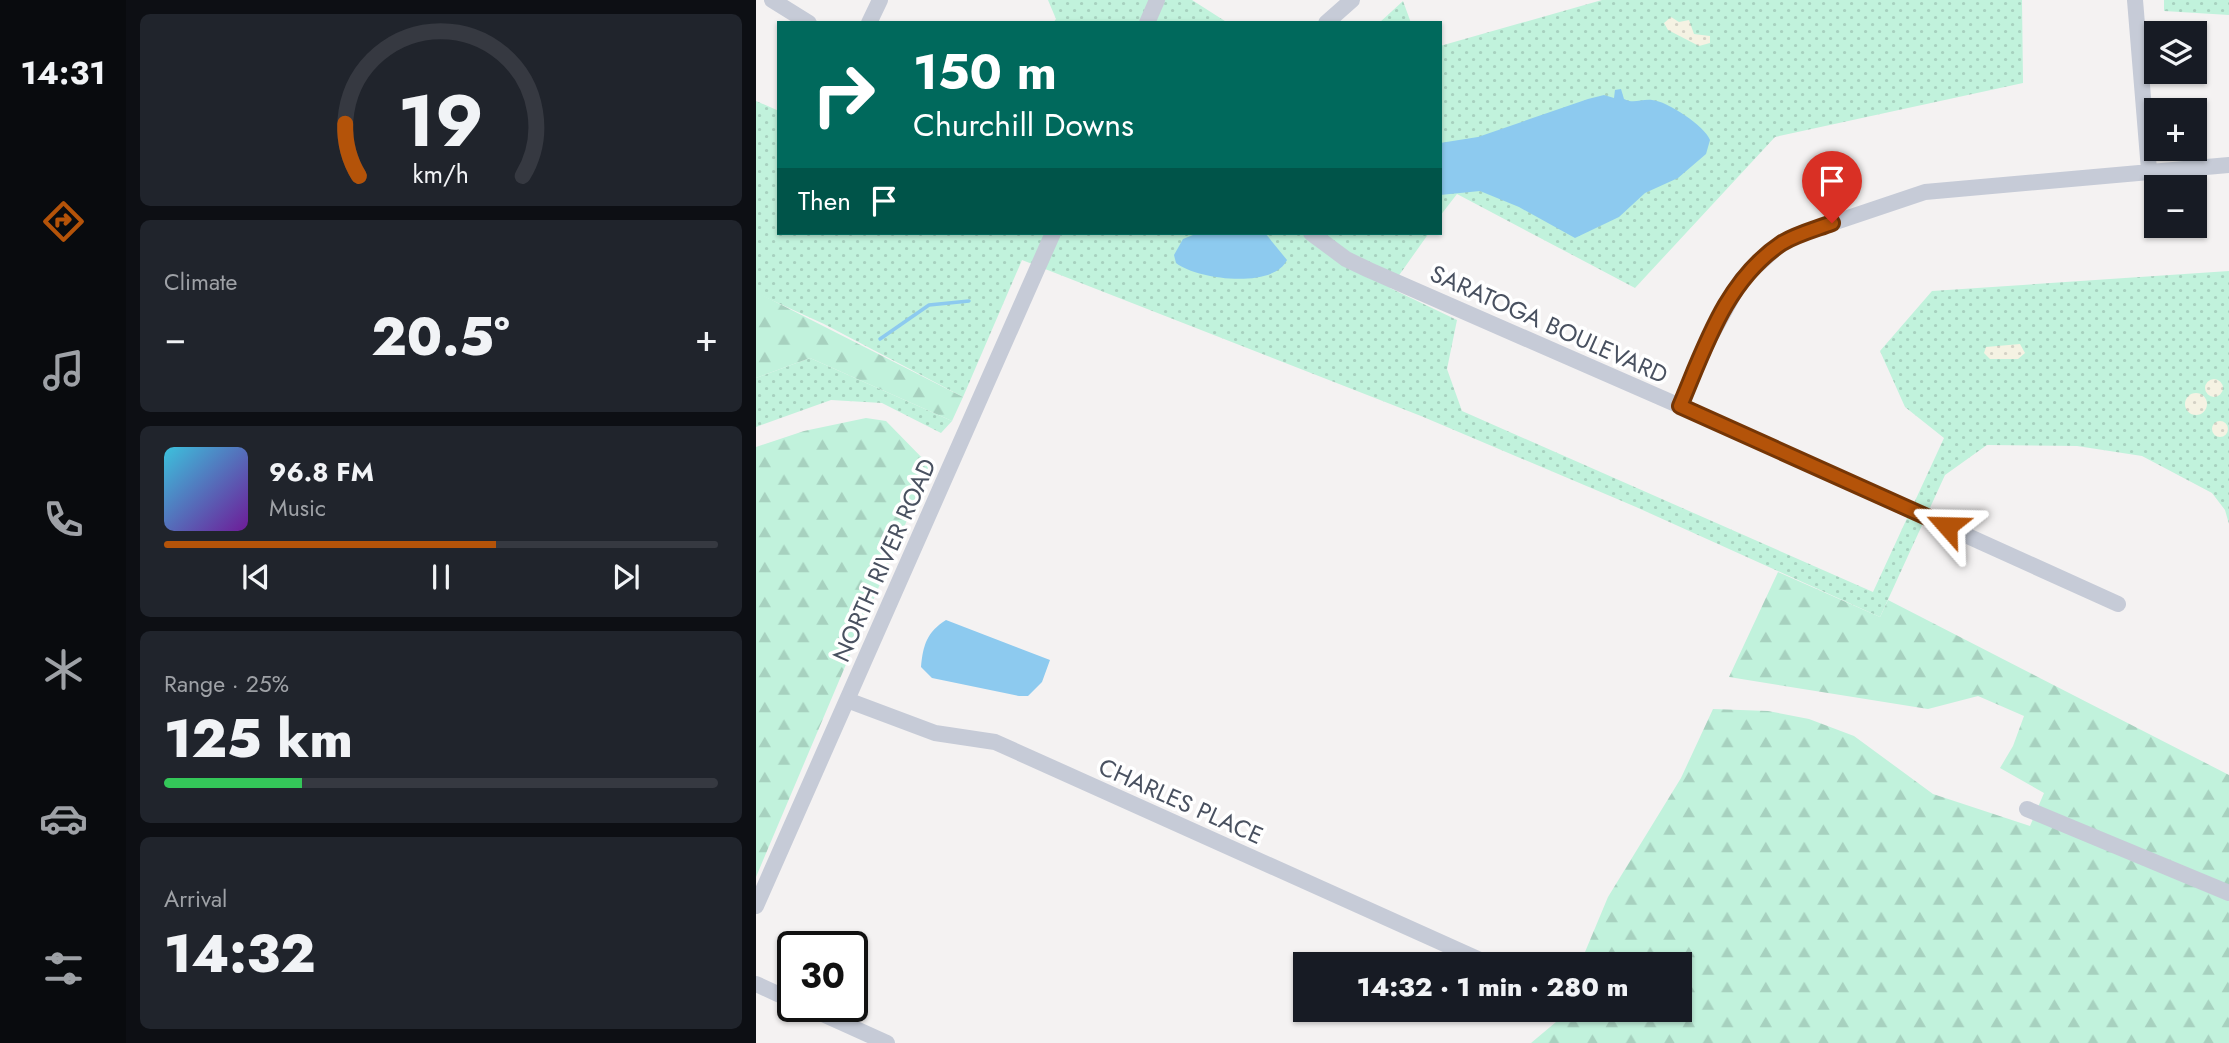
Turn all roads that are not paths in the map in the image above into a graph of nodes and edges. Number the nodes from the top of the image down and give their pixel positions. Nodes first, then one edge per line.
1 (772, 0) edge
2 (880, 0) edge
3 (1157, 0) edge
4 (1352, 0) edge
5 (2135, 0) edge
6 (806, 21) edge
7 (870, 21) edge
8 (1147, 21) edge
9 (1328, 21) edge
10 (2229, 165) edge
11 (2149, 170) junction
12 (1052, 235) edge
13 (1314, 235) edge
14 (1680, 406) junction
15 (2118, 604) dead end
16 (847, 700) junction
17 (2027, 809) dead end
18 (2229, 893) edge
19 (756, 906) edge
20 (1462, 952) edge
21 (756, 984) edge
22 (777, 994) edge
23 (840, 1022) edge
24 (887, 1043) edge

1 - 6 street
2 - 7 street
3 - 8 street
4 - 9 street
5 - 11 street
10 - 11 street
11 - 14 street
12 - 16 street, NORTH RIVER ROAD
13 - 14 street, SARATOGA BOULEVARD
14 - 15 street, SARATOGA BOULEVARD
16 - 19 street, NORTH RIVER ROAD
16 - 20 street, CHARLES PLACE
17 - 18 street
21 - 22 street
23 - 24 street

